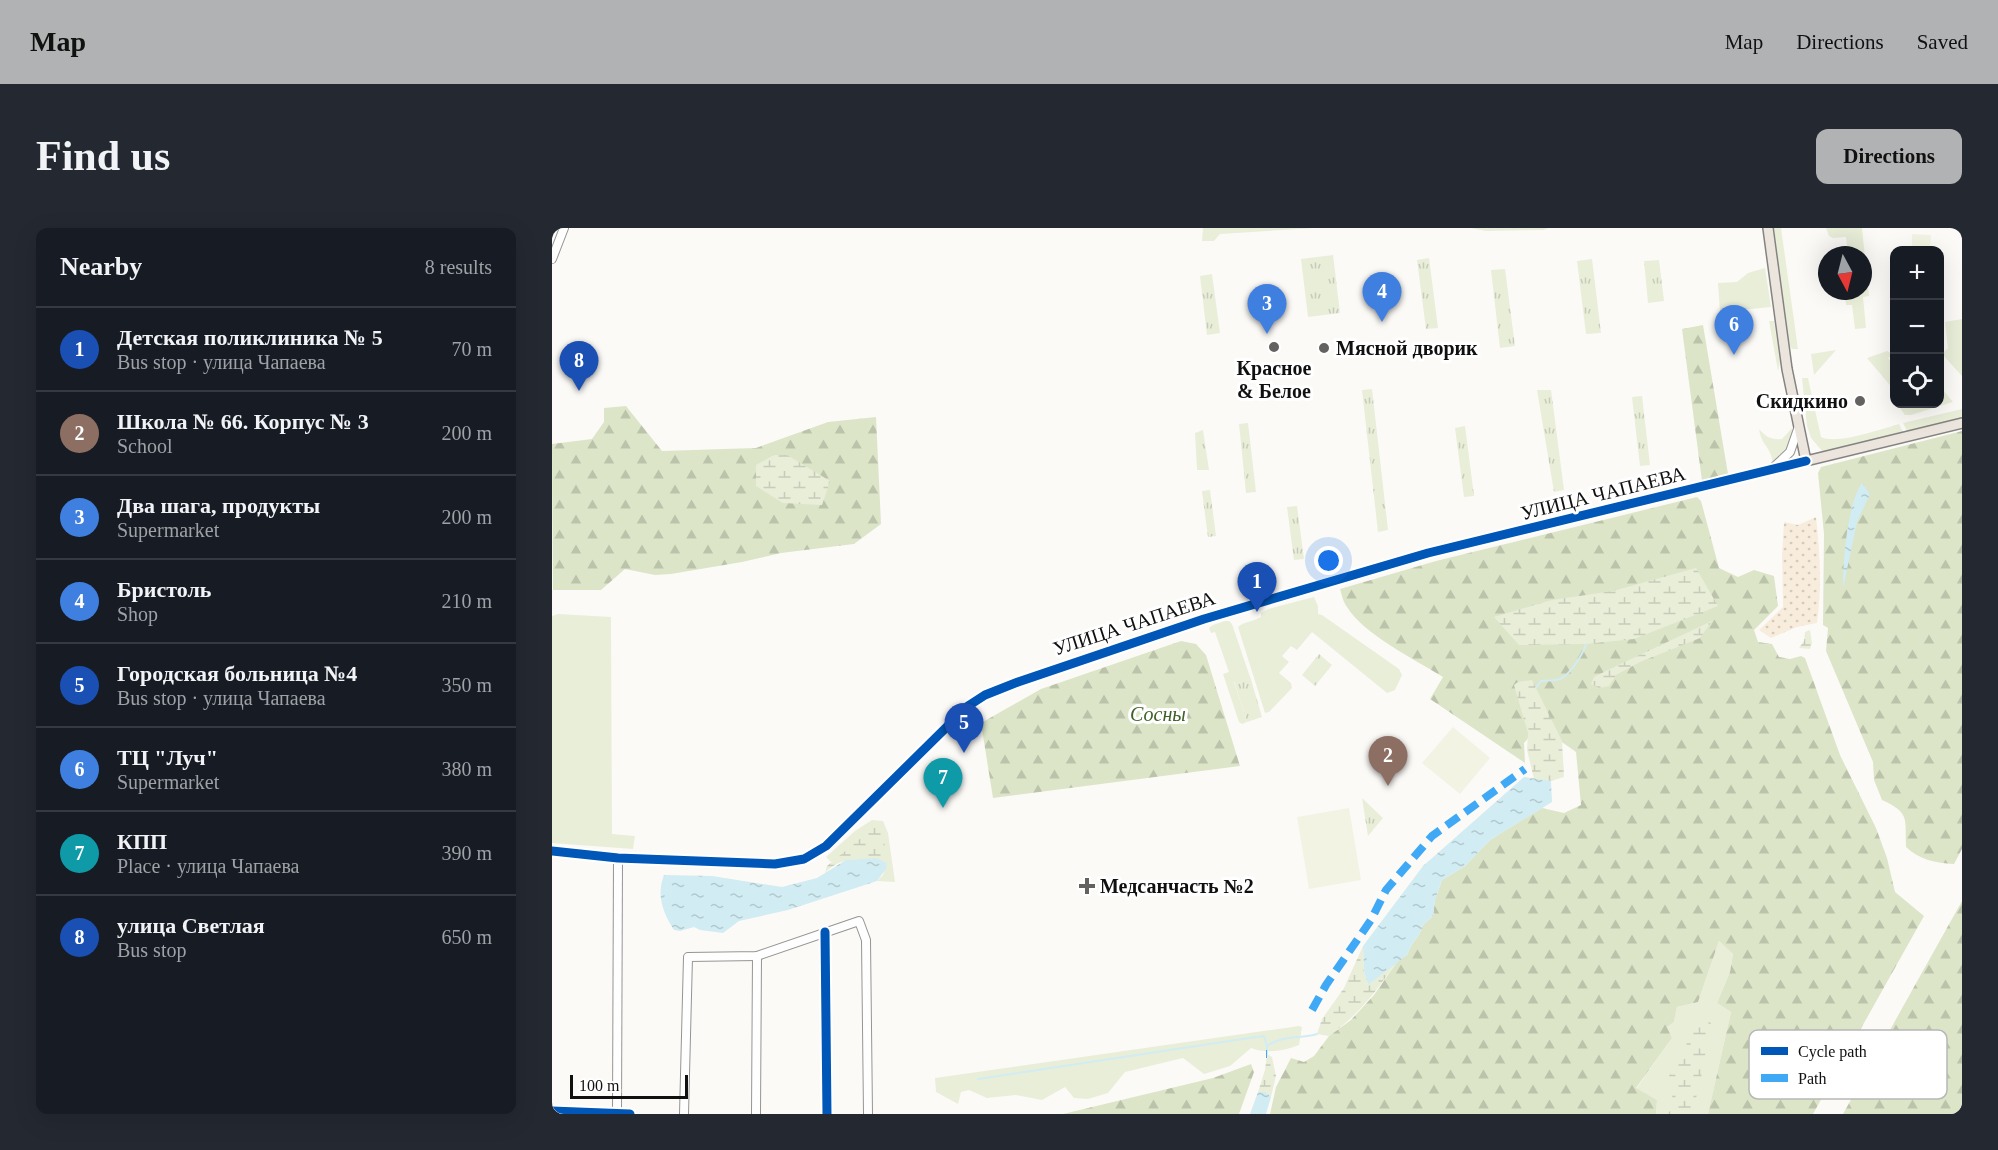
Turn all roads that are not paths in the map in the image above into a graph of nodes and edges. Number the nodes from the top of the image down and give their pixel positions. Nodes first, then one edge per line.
1 (564, 228) edge
2 (1768, 228) edge
3 (552, 259) edge
4 (1962, 423) edge
5 (1798, 429) junction
6 (1806, 462) junction
7 (1770, 471) junction
8 (552, 851) edge
9 (618, 858) junction
10 (825, 932) junction
11 (757, 956) junction
12 (552, 1111) edge
13 (617, 1114) edge
14 (630, 1114) edge
15 (684, 1114) edge
16 (756, 1114) edge
17 (827, 1114) edge
18 (868, 1114) edge

1 - 3 street
2 - 5 main road
4 - 6 main road, УЛИЦА ЧАПАЕВА
5 - 6 main road
5 - 7 street
6 - 7 street, УЛИЦА ЧАПАЕВА
7 - 9 street, УЛИЦА ЧАПАЕВА
8 - 9 street, УЛИЦА ЧАПАЕВА
9 - 13 street
10 - 11 street
10 - 17 street
10 - 18 street
11 - 15 street
11 - 16 street
12 - 13 street
13 - 14 street

